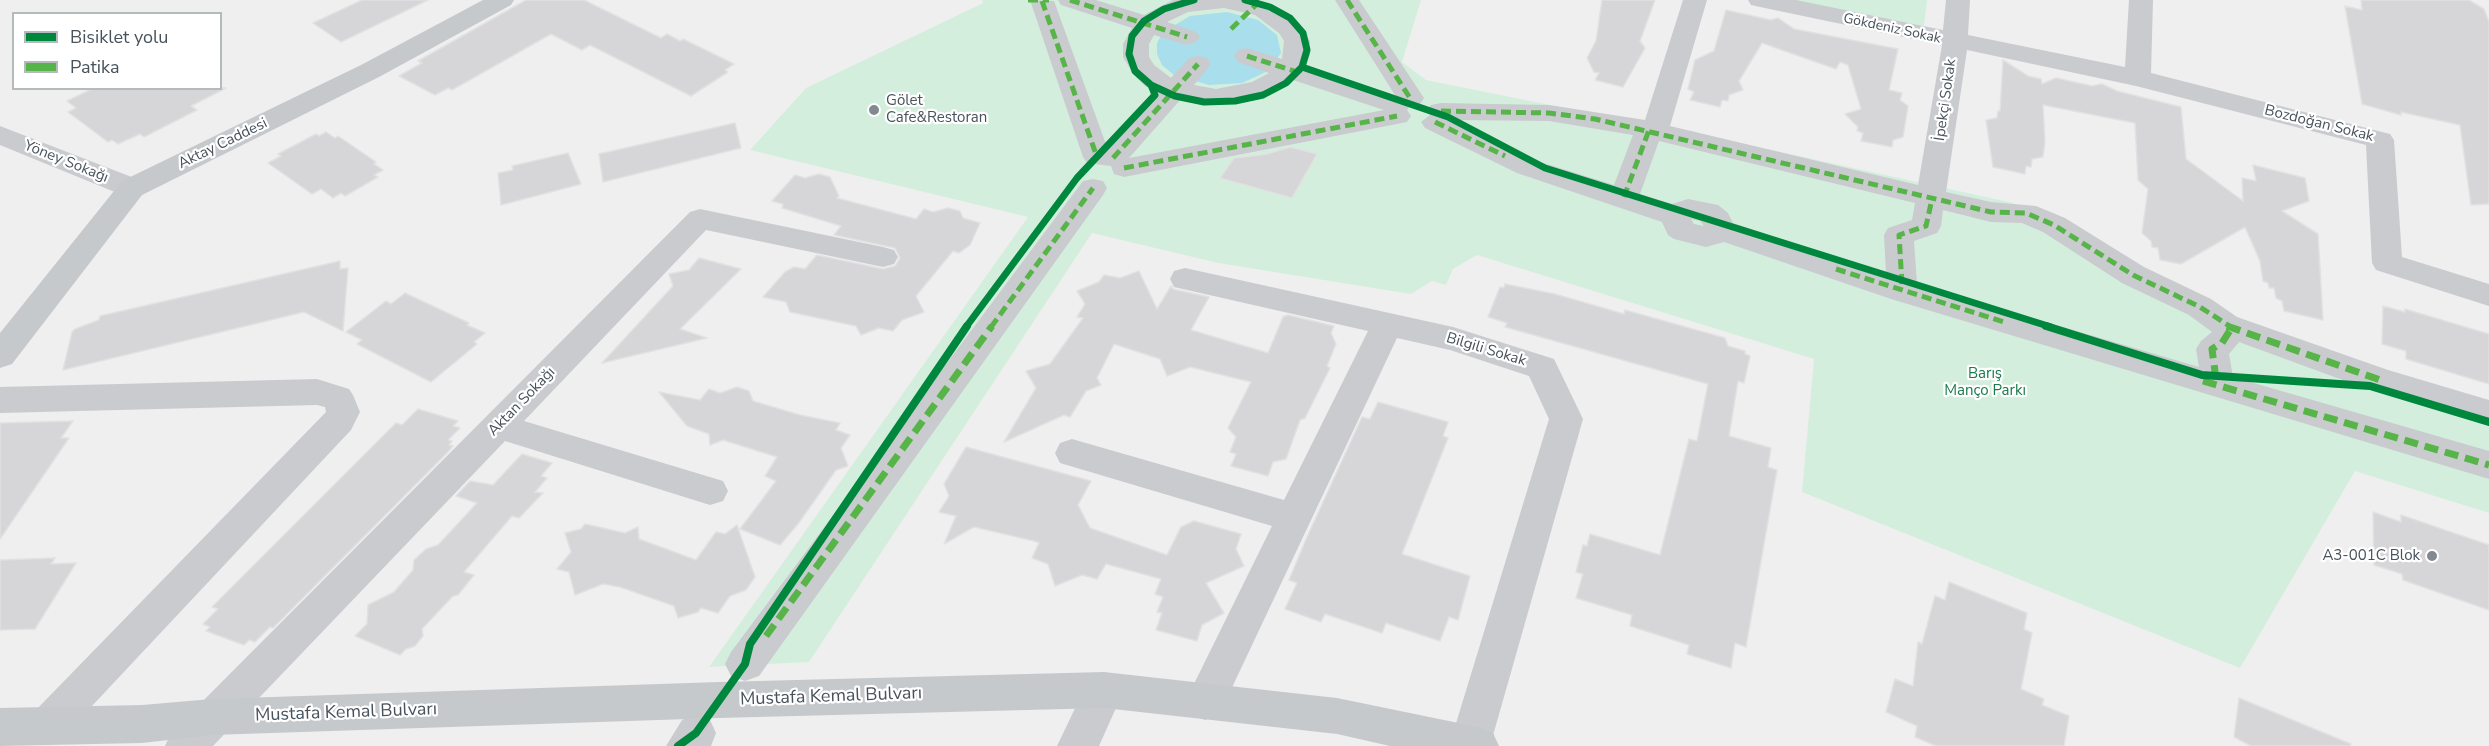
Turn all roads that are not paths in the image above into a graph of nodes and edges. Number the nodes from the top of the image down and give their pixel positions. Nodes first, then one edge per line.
1 (502, 0) edge
2 (1040, 0) edge
3 (1070, 0) edge
4 (1347, 0) edge
5 (1695, 0) edge
6 (1760, 0) edge
7 (1958, 0) edge
8 (2141, 0) edge
9 (1258, 3) edge
10 (1147, 25) junction
11 (1231, 29) dead end
12 (1187, 38) dead end
13 (1955, 42) junction
14 (1247, 56) dead end
15 (1198, 64) dead end
16 (1289, 69) junction
17 (2138, 78) junction
18 (1174, 89) junction
19 (1401, 106) junction
20 (1438, 116) junction
21 (1652, 130) junction
22 (0, 135) edge
23 (1107, 168) junction
24 (132, 188) junction
25 (1624, 199) junction
26 (1932, 199) junction
27 (883, 257) dead end
28 (1185, 279) dead end
29 (1902, 291) junction
30 (2489, 294) edge
31 (1387, 325) junction
32 (2232, 327) junction
33 (0, 356) edge
34 (2214, 384) junction
35 (0, 400) edge
36 (2489, 413) edge
37 (498, 426) junction
38 (1072, 453) dead end
39 (2489, 465) edge
40 (710, 491) dead end
41 (1294, 518) junction
42 (745, 664) dead end
43 (1104, 690) junction
44 (1205, 702) junction
45 (47, 726) junction
46 (0, 727) edge
47 (199, 732) edge
48 (1474, 744) edge
49 (1078, 746) edge

1 - 24 main road, Aktay Caddesi
2 - 23 street
3 - 10 street
4 - 19 street
5 - 21 street
6 - 13 street, Gökdeniz Sokak
7 - 13 street, İpekçi Sokak
8 - 17 street
9 - 10 street
9 - 11 street
9 - 16 street
10 - 12 street
10 - 18 street
13 - 17 street, Gökdeniz Sokak
13 - 26 street, İpekçi Sokak
14 - 16 street
15 - 18 street
16 - 18 street
16 - 19 street
17 - 30 street, Bozdoğan Sokak
18 - 23 street
19 - 20 street
19 - 23 street
20 - 21 street
20 - 25 street
21 - 25 street
21 - 26 street
22 - 24 street, Yöney Sokağı
23 - 42 street
24 - 33 main road, Aktay Caddesi
25 - 29 street
26 - 29 street, İpekçi Sokak
26 - 32 street
27 - 37 street, Aktan Sokağı
28 - 31 street, Bilgili Sokak
29 - 34 street
31 - 41 street
31 - 48 street, Bilgili Sokak
32 - 34 street
32 - 36 street
34 - 39 street
35 - 45 street
37 - 40 street
37 - 47 street, Aktan Sokağı
38 - 41 street
41 - 44 street
43 - 44 main road, Mustafa Kemal Bulvarı
43 - 47 main road, Mustafa Kemal Bulvarı
43 - 49 street
44 - 48 main road, Mustafa Kemal Bulvarı
45 - 46 main road, Mustafa Kemal Bulvarı
45 - 47 main road, Mustafa Kemal Bulvarı

